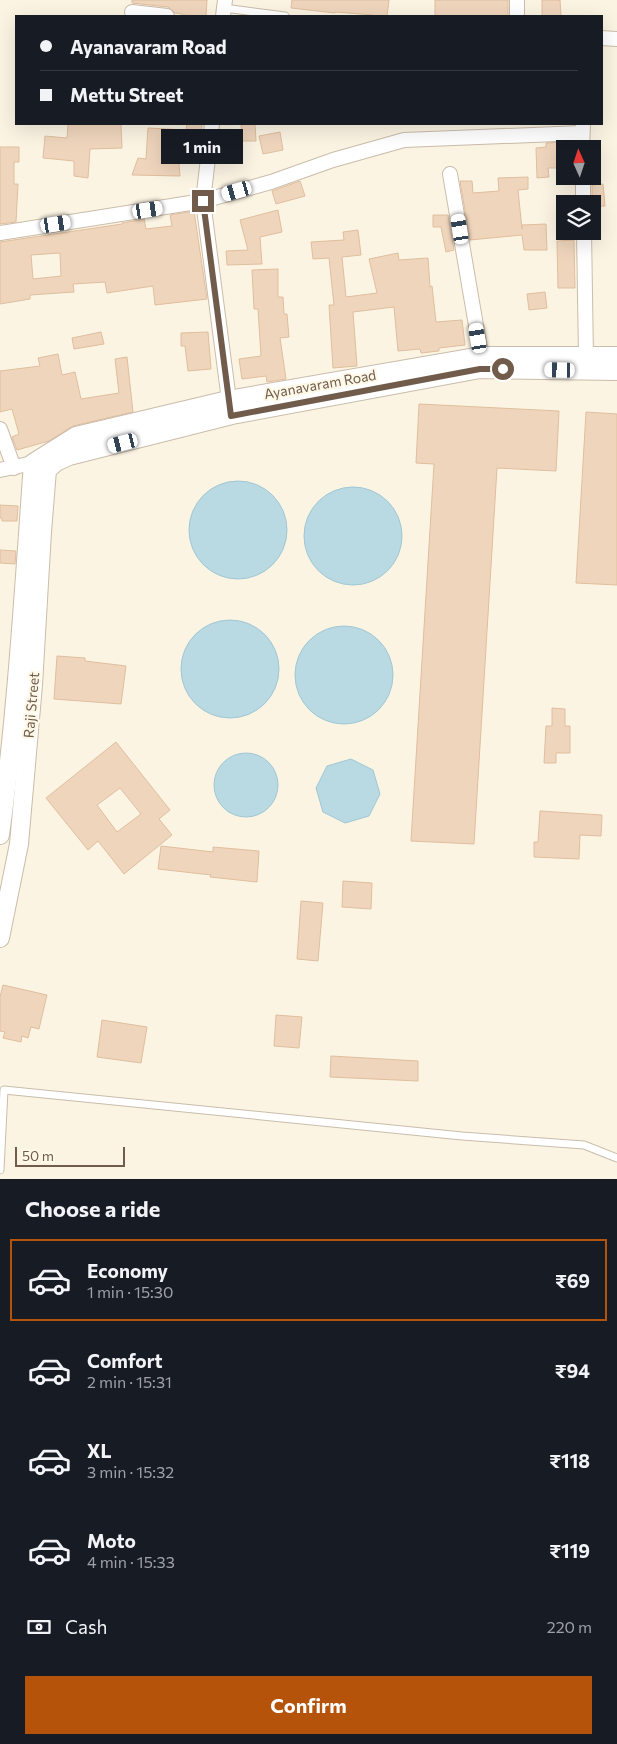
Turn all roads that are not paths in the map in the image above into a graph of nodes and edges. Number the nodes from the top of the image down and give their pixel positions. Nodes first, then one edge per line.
1 (518, 0) edge
2 (224, 8) edge
3 (132, 12) dead end
4 (158, 15) edge
5 (277, 15) edge
6 (517, 15) edge
7 (603, 38) edge
8 (617, 39) edge
9 (212, 125) edge
10 (582, 129) edge
11 (450, 174) dead end
12 (203, 201) junction
13 (0, 233) edge
14 (584, 240) edge
15 (617, 356) edge
16 (586, 357) junction
17 (482, 362) junction
18 (617, 371) edge
19 (230, 408) junction
20 (0, 430) edge
21 (40, 467) junction
22 (7, 469) edge
23 (11, 784) edge
24 (0, 834) edge
25 (0, 938) edge
26 (617, 1158) edge
27 (0, 1170) edge

1 - 6 street
2 - 5 lane
3 - 4 street
7 - 8 street
9 - 12 street
10 - 12 street
11 - 17 street
12 - 13 street
12 - 19 street
14 - 16 street
15 - 16 street, Ayanavaram Road
16 - 17 street, Ayanavaram Road
17 - 18 street, Ayanavaram Road
17 - 19 street, Ayanavaram Road
19 - 21 street, Ayanavaram Road
20 - 22 street
21 - 22 street
21 - 23 street, Raji Street
23 - 24 street, Raji Street
23 - 25 street, Raji Street
26 - 27 lane

